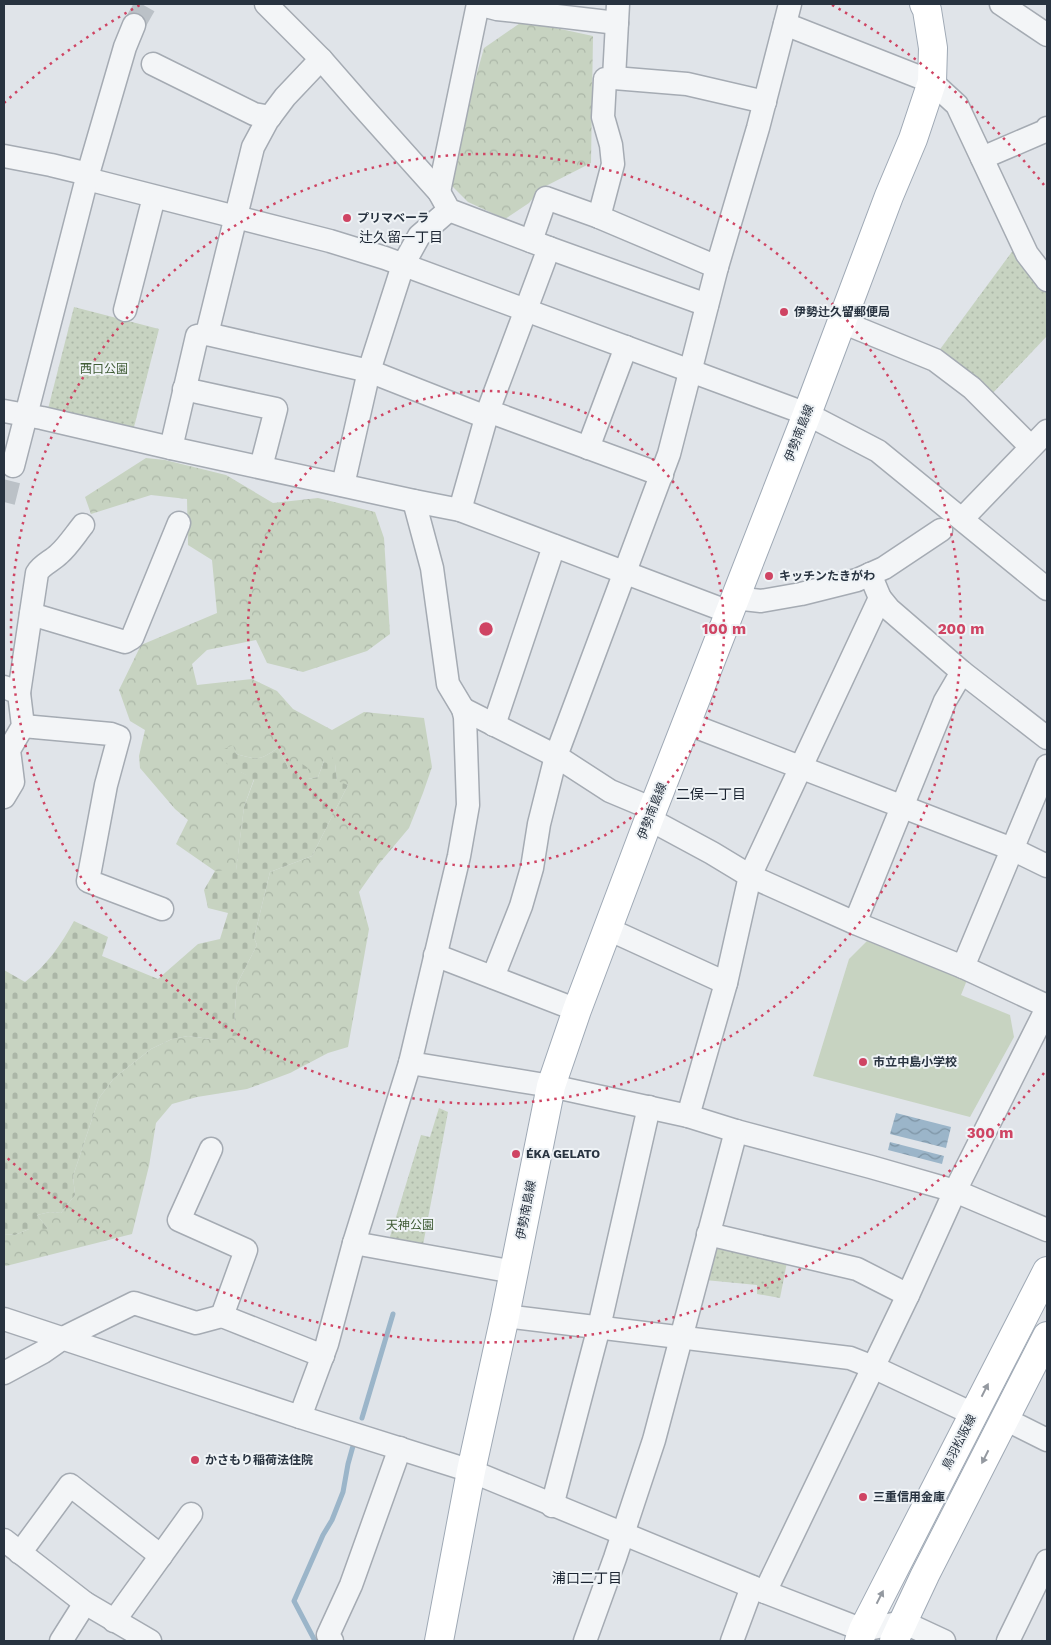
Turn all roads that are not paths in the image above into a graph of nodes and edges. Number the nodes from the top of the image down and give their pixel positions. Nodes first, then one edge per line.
1 (266, 4) edge
2 (924, 4) edge
3 (1001, 4) edge
4 (484, 5) edge
5 (617, 13) edge
6 (788, 14) edge
7 (134, 25) tunnel mouth
8 (1047, 35) edge
9 (321, 59) junction
10 (153, 64) dead end
11 (614, 78) junction
12 (932, 82) junction
13 (765, 102) junction
14 (270, 116) junction
15 (1047, 128) edge
16 (4, 156) edge
17 (982, 158) junction
18 (87, 176) junction
19 (154, 197) junction
20 (444, 201) junction
21 (599, 217) junction
22 (236, 218) junction
23 (540, 245) junction
24 (403, 264) junction
25 (717, 266) junction
26 (1046, 276) edge
27 (707, 305) junction
28 (124, 310) dead end
29 (525, 310) junction
30 (842, 322) junction
31 (207, 334) junction
32 (626, 347) junction
33 (369, 371) junction
34 (690, 371) junction
35 (184, 389) junction
36 (4, 411) edge
37 (487, 414) junction
38 (807, 414) junction
39 (27, 416) junction
40 (1047, 431) edge
41 (1031, 447) junction
42 (171, 448) junction
43 (588, 448) junction
44 (13, 466) tunnel mouth
45 (261, 467) junction
46 (662, 475) junction
47 (343, 485) junction
48 (414, 501) junction
49 (460, 510) junction
50 (962, 519) junction
51 (179, 523) dead end
52 (83, 526) dead end
53 (941, 530) dead end
54 (554, 546) junction
55 (624, 572) junction
56 (870, 574) junction
57 (1047, 589) edge
58 (880, 598) junction
59 (732, 605) junction
60 (31, 614) junction
61 (962, 672) junction
62 (12, 690) edge
63 (463, 709) junction
64 (686, 723) junction
65 (494, 725) junction
66 (23, 726) junction
67 (1047, 738) edge
68 (556, 756) junction
69 (1047, 766) edge
70 (802, 768) junction
71 (4, 797) edge
72 (902, 806) junction
73 (651, 814) junction
74 (1012, 849) junction
75 (1047, 866) edge
76 (750, 876) junction
77 (162, 910) dead end
78 (854, 923) junction
79 (608, 929) junction
80 (435, 955) junction
81 (963, 967) junction
82 (493, 977) junction
83 (726, 983) junction
84 (1047, 1007) edge
85 (577, 1010) junction
86 (410, 1063) junction
87 (551, 1086) junction
88 (649, 1107) junction
89 (688, 1116) junction
90 (736, 1131) junction
91 (211, 1149) dead end
92 (955, 1191) junction
93 (1047, 1230) edge
94 (708, 1234) junction
95 (354, 1244) junction
96 (1047, 1271) edge
97 (514, 1272) junction
98 (908, 1295) junction
99 (222, 1316) junction
100 (505, 1316) junction
101 (4, 1319) edge
102 (599, 1327) junction
103 (1047, 1336) edge
104 (681, 1337) junction
105 (63, 1338) junction
106 (322, 1356) junction
107 (873, 1367) junction
108 (4, 1373) edge
109 (973, 1414) junction
110 (300, 1417) junction
111 (1005, 1418) junction
112 (1047, 1440) edge
113 (400, 1448) junction
114 (471, 1471) junction
115 (552, 1506) junction
116 (191, 1514) dead end
117 (623, 1534) junction
118 (12, 1547) edge
119 (161, 1556) junction
120 (1047, 1561) edge
121 (759, 1590) junction
122 (85, 1602) junction
123 (114, 1621) junction
124 (898, 1632) edge
125 (864, 1638) edge
126 (61, 1641) edge
127 (150, 1641) edge
128 (332, 1641) edge
129 (439, 1641) edge
130 (585, 1641) edge
131 (732, 1641) edge
132 (944, 1641) edge
133 (1008, 1641) edge

1 - 9 street
2 - 12 main road, 伊勢南島線
3 - 8 street
4 - 5 street
4 - 20 street
5 - 11 street
6 - 12 street
6 - 13 street
7 - 18 street
9 - 14 street
9 - 20 street
10 - 14 street
11 - 13 street
11 - 21 street
12 - 17 street
12 - 30 main road, 伊勢南島線
13 - 25 street
14 - 22 street
15 - 17 street
16 - 18 street
17 - 26 street
18 - 19 street
18 - 39 street
19 - 22 street
19 - 28 street
20 - 23 street
20 - 24 street
21 - 23 street
21 - 25 street
22 - 24 street
22 - 31 street
23 - 27 street
23 - 29 street
24 - 29 street
24 - 33 street
25 - 27 street
27 - 34 street
29 - 32 street
29 - 37 street
30 - 38 main road, 伊勢南島線
30 - 41 street
31 - 33 street
31 - 35 street
32 - 34 street
32 - 43 street
33 - 37 street
33 - 47 street
34 - 38 street
34 - 46 street
35 - 42 street
35 - 45 street
36 - 39 street
37 - 43 street
37 - 49 street
38 - 50 street
38 - 59 main road, 伊勢南島線
39 - 42 street
39 - 44 street
40 - 41 street
41 - 50 street
42 - 45 street
43 - 46 street
45 - 47 street
46 - 55 street
47 - 48 street
48 - 49 street
48 - 63 street
49 - 54 street
50 - 57 street
51 - 60 street
52 - 60 street
53 - 56 street
54 - 55 street
54 - 65 street
55 - 59 street
55 - 68 street
56 - 58 street
56 - 59 street
58 - 61 street
58 - 70 street
59 - 64 main road, 伊勢南島線
60 - 62 street
61 - 67 street
61 - 72 street
62 - 66 street
63 - 65 street
63 - 80 street
64 - 70 street
64 - 73 main road, 伊勢南島線
65 - 68 street
66 - 71 street
66 - 77 street
68 - 73 street
68 - 82 street
69 - 74 street
70 - 72 street
70 - 76 street
72 - 74 street
72 - 78 street
73 - 76 street
73 - 79 main road, 伊勢南島線
74 - 75 street
74 - 81 street
76 - 78 street
76 - 83 street
78 - 81 street
79 - 83 street
79 - 85 main road, 伊勢南島線
80 - 82 street
80 - 86 street
81 - 84 street
82 - 85 street
83 - 89 street
84 - 92 street
85 - 87 main road, 伊勢南島線
86 - 87 street
86 - 95 street
87 - 88 street
87 - 97 main road, 伊勢南島線
88 - 89 street
88 - 102 street
89 - 90 street
90 - 92 street
90 - 94 street
91 - 99 street
92 - 93 street
92 - 98 street
94 - 98 street
94 - 104 street
95 - 97 street
95 - 106 street
109 -> 96 main road, 鳥羽松阪線
97 - 100 main road, 伊勢南島線
98 - 107 street
99 - 105 street
99 - 106 street
100 - 102 street
100 - 114 main road, 伊勢南島線
101 - 105 street
102 - 104 street
102 - 115 street
103 - 111 main road
104 - 107 street
104 - 117 street
105 - 108 street
105 - 110 street
106 - 110 street
107 - 109 street
107 - 121 street
125 -> 109 main road, 鳥羽松阪線
110 - 113 street
111 - 112 street
111 -> 124 main road
113 - 114 street
113 - 128 street
114 - 115 street
114 - 129 main road, 伊勢南島線
115 - 117 street
116 - 119 street
117 - 121 street
117 - 130 street
118 - 119 street
118 - 122 street
119 - 123 street
120 - 133 street
121 - 125 street
121 - 131 street
122 - 123 street
122 - 126 street
123 - 127 street
124 - 125 street
124 - 132 street

